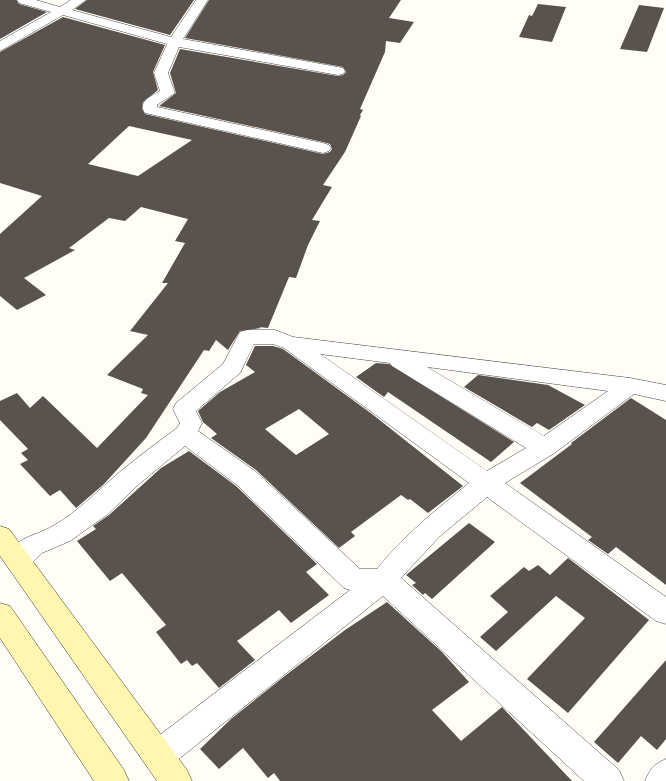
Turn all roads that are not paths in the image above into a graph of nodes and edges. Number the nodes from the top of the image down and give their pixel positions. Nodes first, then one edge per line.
1 (23, 0) edge
2 (80, 0) edge
3 (202, 0) edge
4 (61, 11) junction
5 (175, 42) junction
6 (0, 47) edge
7 (338, 72) dead end
8 (324, 148) dead end
9 (290, 343) junction
10 (392, 357) junction
11 (630, 386) junction
12 (666, 393) edge
13 (185, 434) junction
14 (545, 448) junction
15 (486, 483) junction
16 (0, 536) edge
17 (18, 560) junction
18 (384, 580) junction
19 (666, 612) edge
20 (0, 615) edge
21 (159, 755) junction
22 (666, 775) edge
23 (114, 781) edge
24 (176, 781) edge
25 (608, 781) edge
26 (661, 781) edge

1 - 4 street
2 - 4 street
3 - 5 street
4 - 5 street
4 - 6 street
5 - 7 street
5 - 8 street
9 - 10 street
9 - 13 street
9 - 15 street
10 - 11 street
10 - 14 street
11 - 12 street
11 - 14 street
13 - 17 street
13 - 18 street
14 - 15 street
15 - 18 street
15 - 19 street
16 - 17 street
17 - 21 street
18 - 21 street
18 - 25 street
20 - 23 street
21 - 24 street
22 - 26 street

